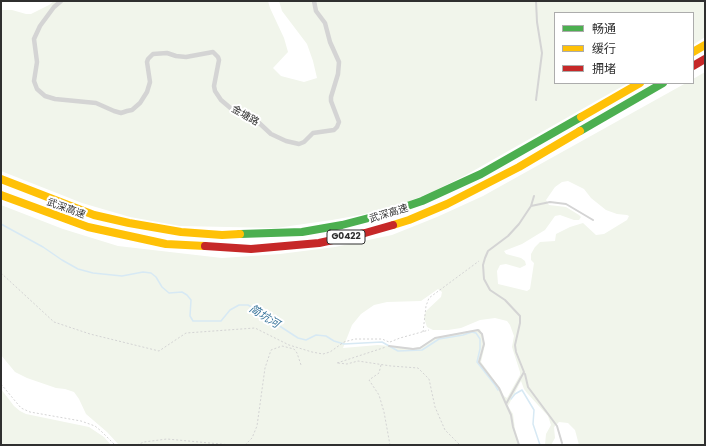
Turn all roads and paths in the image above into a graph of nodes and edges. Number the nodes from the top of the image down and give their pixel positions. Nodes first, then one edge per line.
1 (61, 1) edge
2 (314, 1) edge
3 (536, 1) edge
4 (705, 45) edge
5 (694, 51) edge
6 (705, 59) edge
7 (694, 65) edge
8 (638, 84) edge
9 (661, 84) edge
10 (536, 100) dead end
11 (1, 179) edge
12 (1, 195) edge
13 (534, 196) dead end
14 (531, 206) junction
15 (594, 220) dead end
16 (485, 258) junction
17 (1, 272) edge
18 (429, 330) dead end
19 (423, 332) junction
20 (288, 346) junction
21 (389, 346) dead end
22 (383, 348) dead end
23 (301, 364) dead end
24 (382, 365) junction
25 (524, 372) junction
26 (1, 384) edge
27 (506, 404) junction
28 (562, 443) dead end
29 (115, 445) edge
30 (137, 445) edge
31 (231, 445) edge
32 (245, 445) edge
33 (390, 445) edge
34 (460, 445) edge
35 (519, 445) edge

1 - 2 street, 金塘路
3 - 10 lane
4 - 5 highway
6 - 7 highway
8 - 11 highway, 武深高速 / G0422
9 - 12 highway, 武深高速 / G0422
13 - 14 lane
14 - 15 lane
14 - 16 lane
16 - 19 path
16 - 25 lane
17 - 20 path
18 - 19 path
19 - 20 path
20 - 23 path
20 - 32 path
21 - 27 lane
22 - 24 path
24 - 33 path
24 - 34 path
25 - 27 lane
25 - 28 lane
26 - 29 path
27 - 35 lane
30 - 31 path

